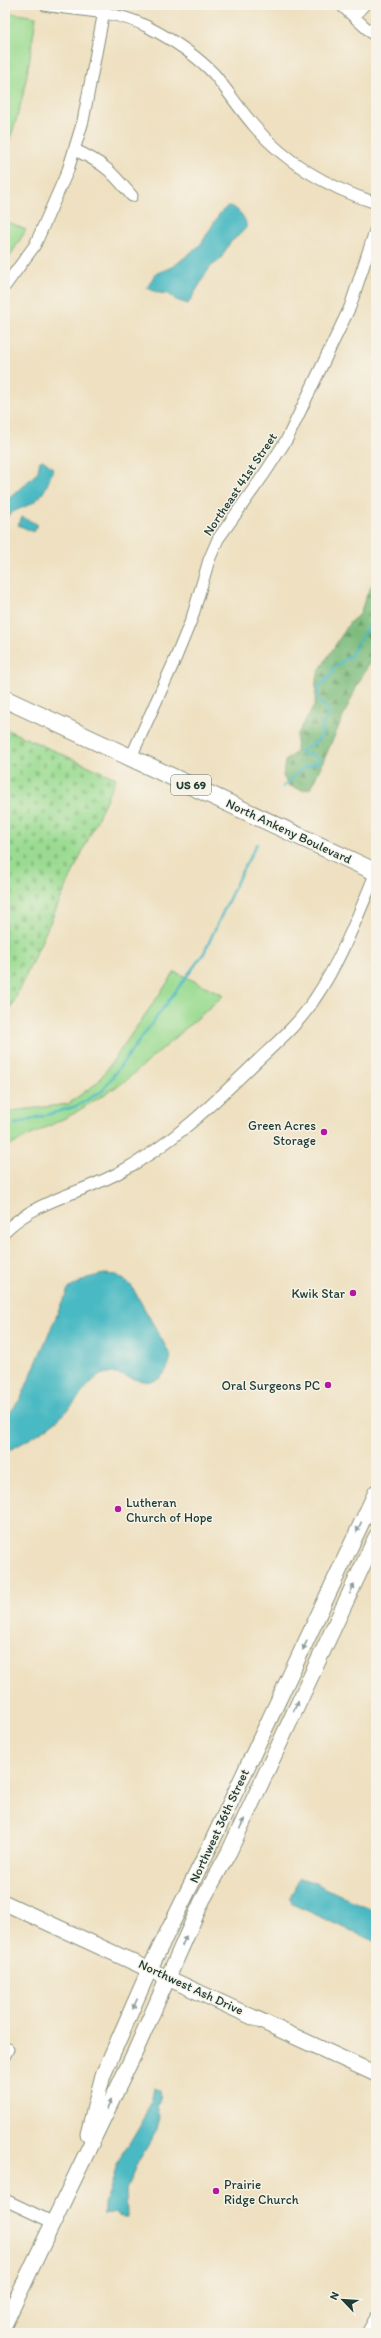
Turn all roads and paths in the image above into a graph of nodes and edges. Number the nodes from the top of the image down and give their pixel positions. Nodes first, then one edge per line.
1 (45, 5) edge
2 (341, 5) edge
3 (364, 5) edge
4 (104, 9) edge
5 (354, 16) junction
6 (376, 37) edge
7 (75, 150) junction
8 (132, 196) dead end
9 (376, 204) edge
10 (376, 228) edge
11 (5, 286) edge
12 (5, 699) edge
13 (131, 756) junction
14 (376, 872) edge
15 (5, 1231) edge
16 (376, 1492) edge
17 (376, 1537) edge
18 (5, 1902) edge
19 (150, 1968) junction
20 (168, 1976) junction
21 (376, 2074) edge
22 (80, 2166) junction
23 (5, 2200) edge
24 (52, 2222) junction
25 (376, 2317) edge
26 (5, 2323) edge
27 (367, 2333) edge

1 - 4 street
2 - 5 street
3 - 5 street
4 - 7 street
4 - 9 street
5 - 6 street
7 - 8 street
7 - 11 street
10 - 13 street, Northeast 41st Street
12 - 13 main road, North Ankeny Boulevard / US 69
13 - 14 main road, North Ankeny Boulevard / US 69
14 - 15 street
16 -> 19 main road, Northwest 36th Street
20 -> 17 main road, Northwest 36th Street
18 - 19 main road, Northwest Ash Drive
19 - 20 main road, Northwest Ash Drive
19 -> 22 main road, Northwest 36th Street
20 - 21 main road, Northwest Ash Drive
22 -> 20 main road, Northwest 36th Street
22 - 24 main road, Northwest 36th Street
23 - 24 street
24 - 26 main road, Northwest 36th Street
25 - 27 street

